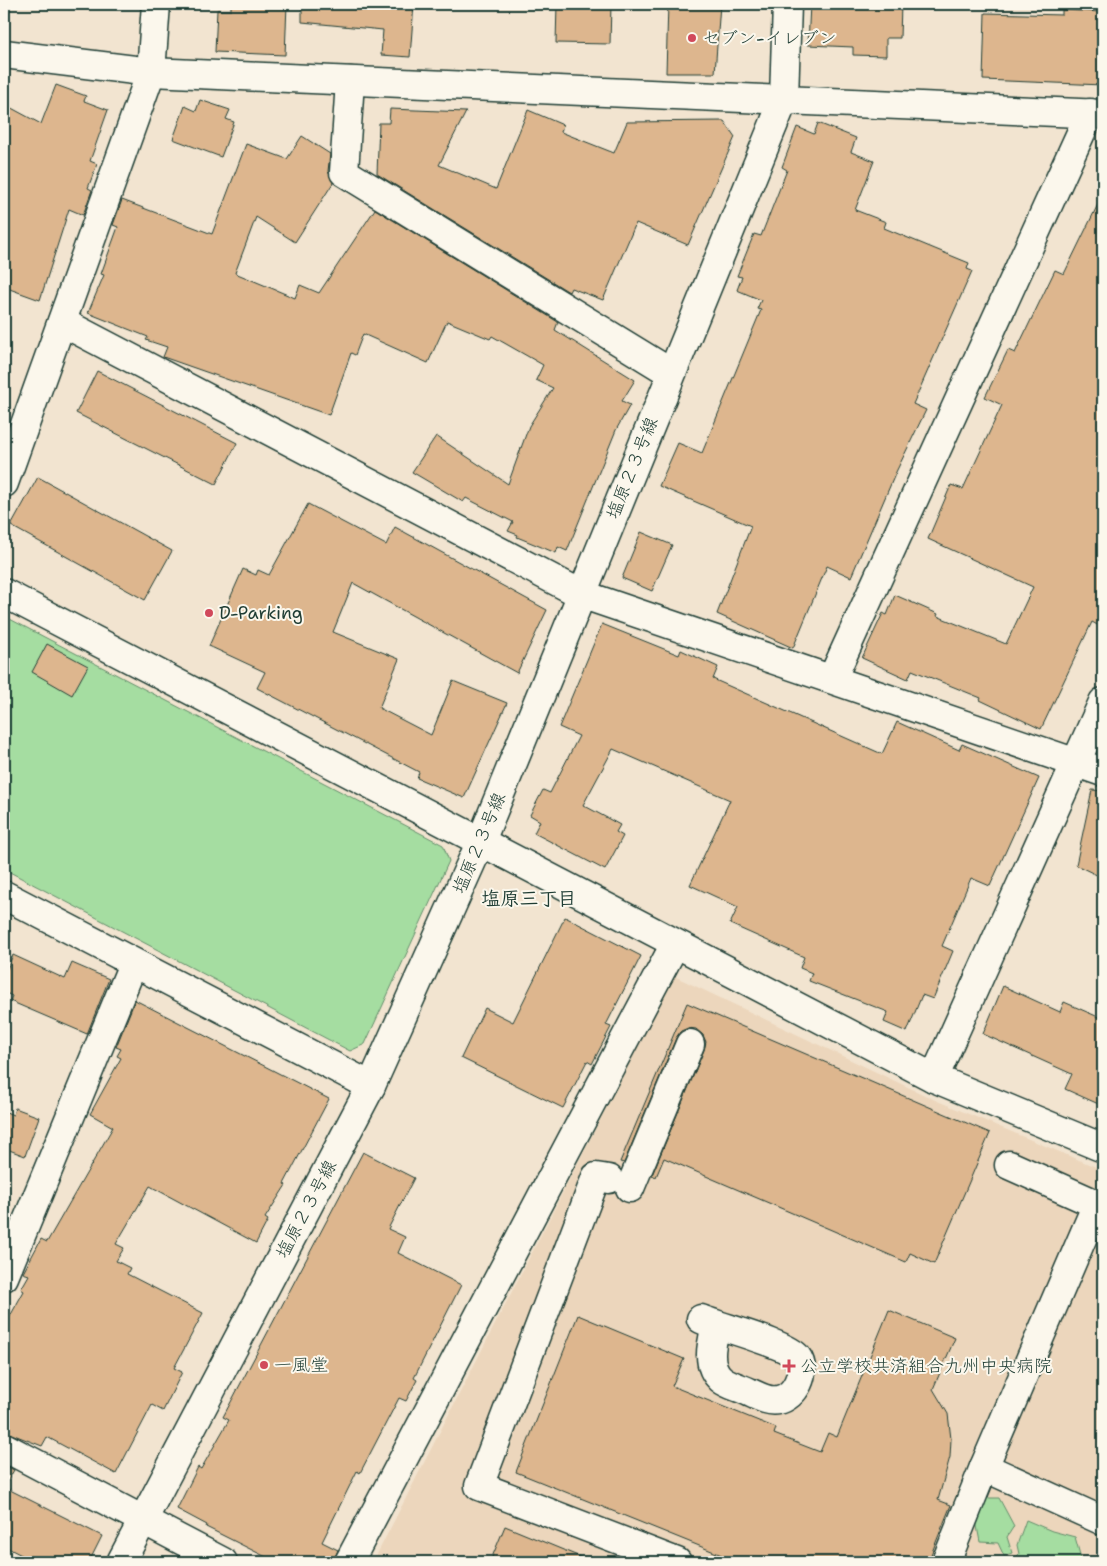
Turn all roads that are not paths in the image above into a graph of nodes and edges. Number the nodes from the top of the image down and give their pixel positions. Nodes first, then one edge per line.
1 (156, 4) edge
2 (788, 4) edge
3 (4, 54) edge
4 (151, 72) junction
5 (350, 81) junction
6 (784, 99) junction
7 (1097, 114) edge
8 (62, 322) junction
9 (671, 373) junction
10 (4, 483) edge
11 (4, 593) edge
12 (581, 594) junction
13 (832, 679) junction
14 (1103, 702) edge
15 (1074, 764) junction
16 (1103, 772) edge
17 (481, 841) junction
18 (4, 895) edge
19 (675, 944) junction
20 (133, 964) junction
21 (690, 1044) dead end
22 (934, 1078) junction
23 (371, 1086) junction
24 (1103, 1148) edge
25 (1009, 1165) dead end
26 (1100, 1205) edge
27 (4, 1277) edge
28 (4, 1447) edge
29 (984, 1467) junction
30 (144, 1520) junction
31 (1103, 1521) edge
32 (121, 1562) edge
33 (223, 1562) edge
34 (349, 1562) edge
35 (677, 1562) edge
36 (946, 1562) edge

1 - 4 street
2 - 6 street
3 - 4 street
4 - 5 street
4 - 8 street
5 - 6 street
5 - 9 street
6 - 7 street
6 - 9 street, 塩原２３号線
7 - 13 street
8 - 10 street
8 - 12 street
9 - 12 street, 塩原２３号線
11 - 17 street
12 - 13 street
12 - 17 street, 塩原２３号線
13 - 15 street
14 - 15 street
15 - 16 street
15 - 22 street
17 - 19 street
17 - 23 street, 塩原２３号線
18 - 20 street
19 - 22 street
19 - 34 street
20 - 23 street
20 - 27 street
21 - 35 street
22 - 24 street
23 - 30 street, 塩原２３号線
25 - 26 street
26 - 29 street
28 - 30 street
29 - 31 street
29 - 36 street
30 - 32 street, 塩原２３号線
30 - 33 street

